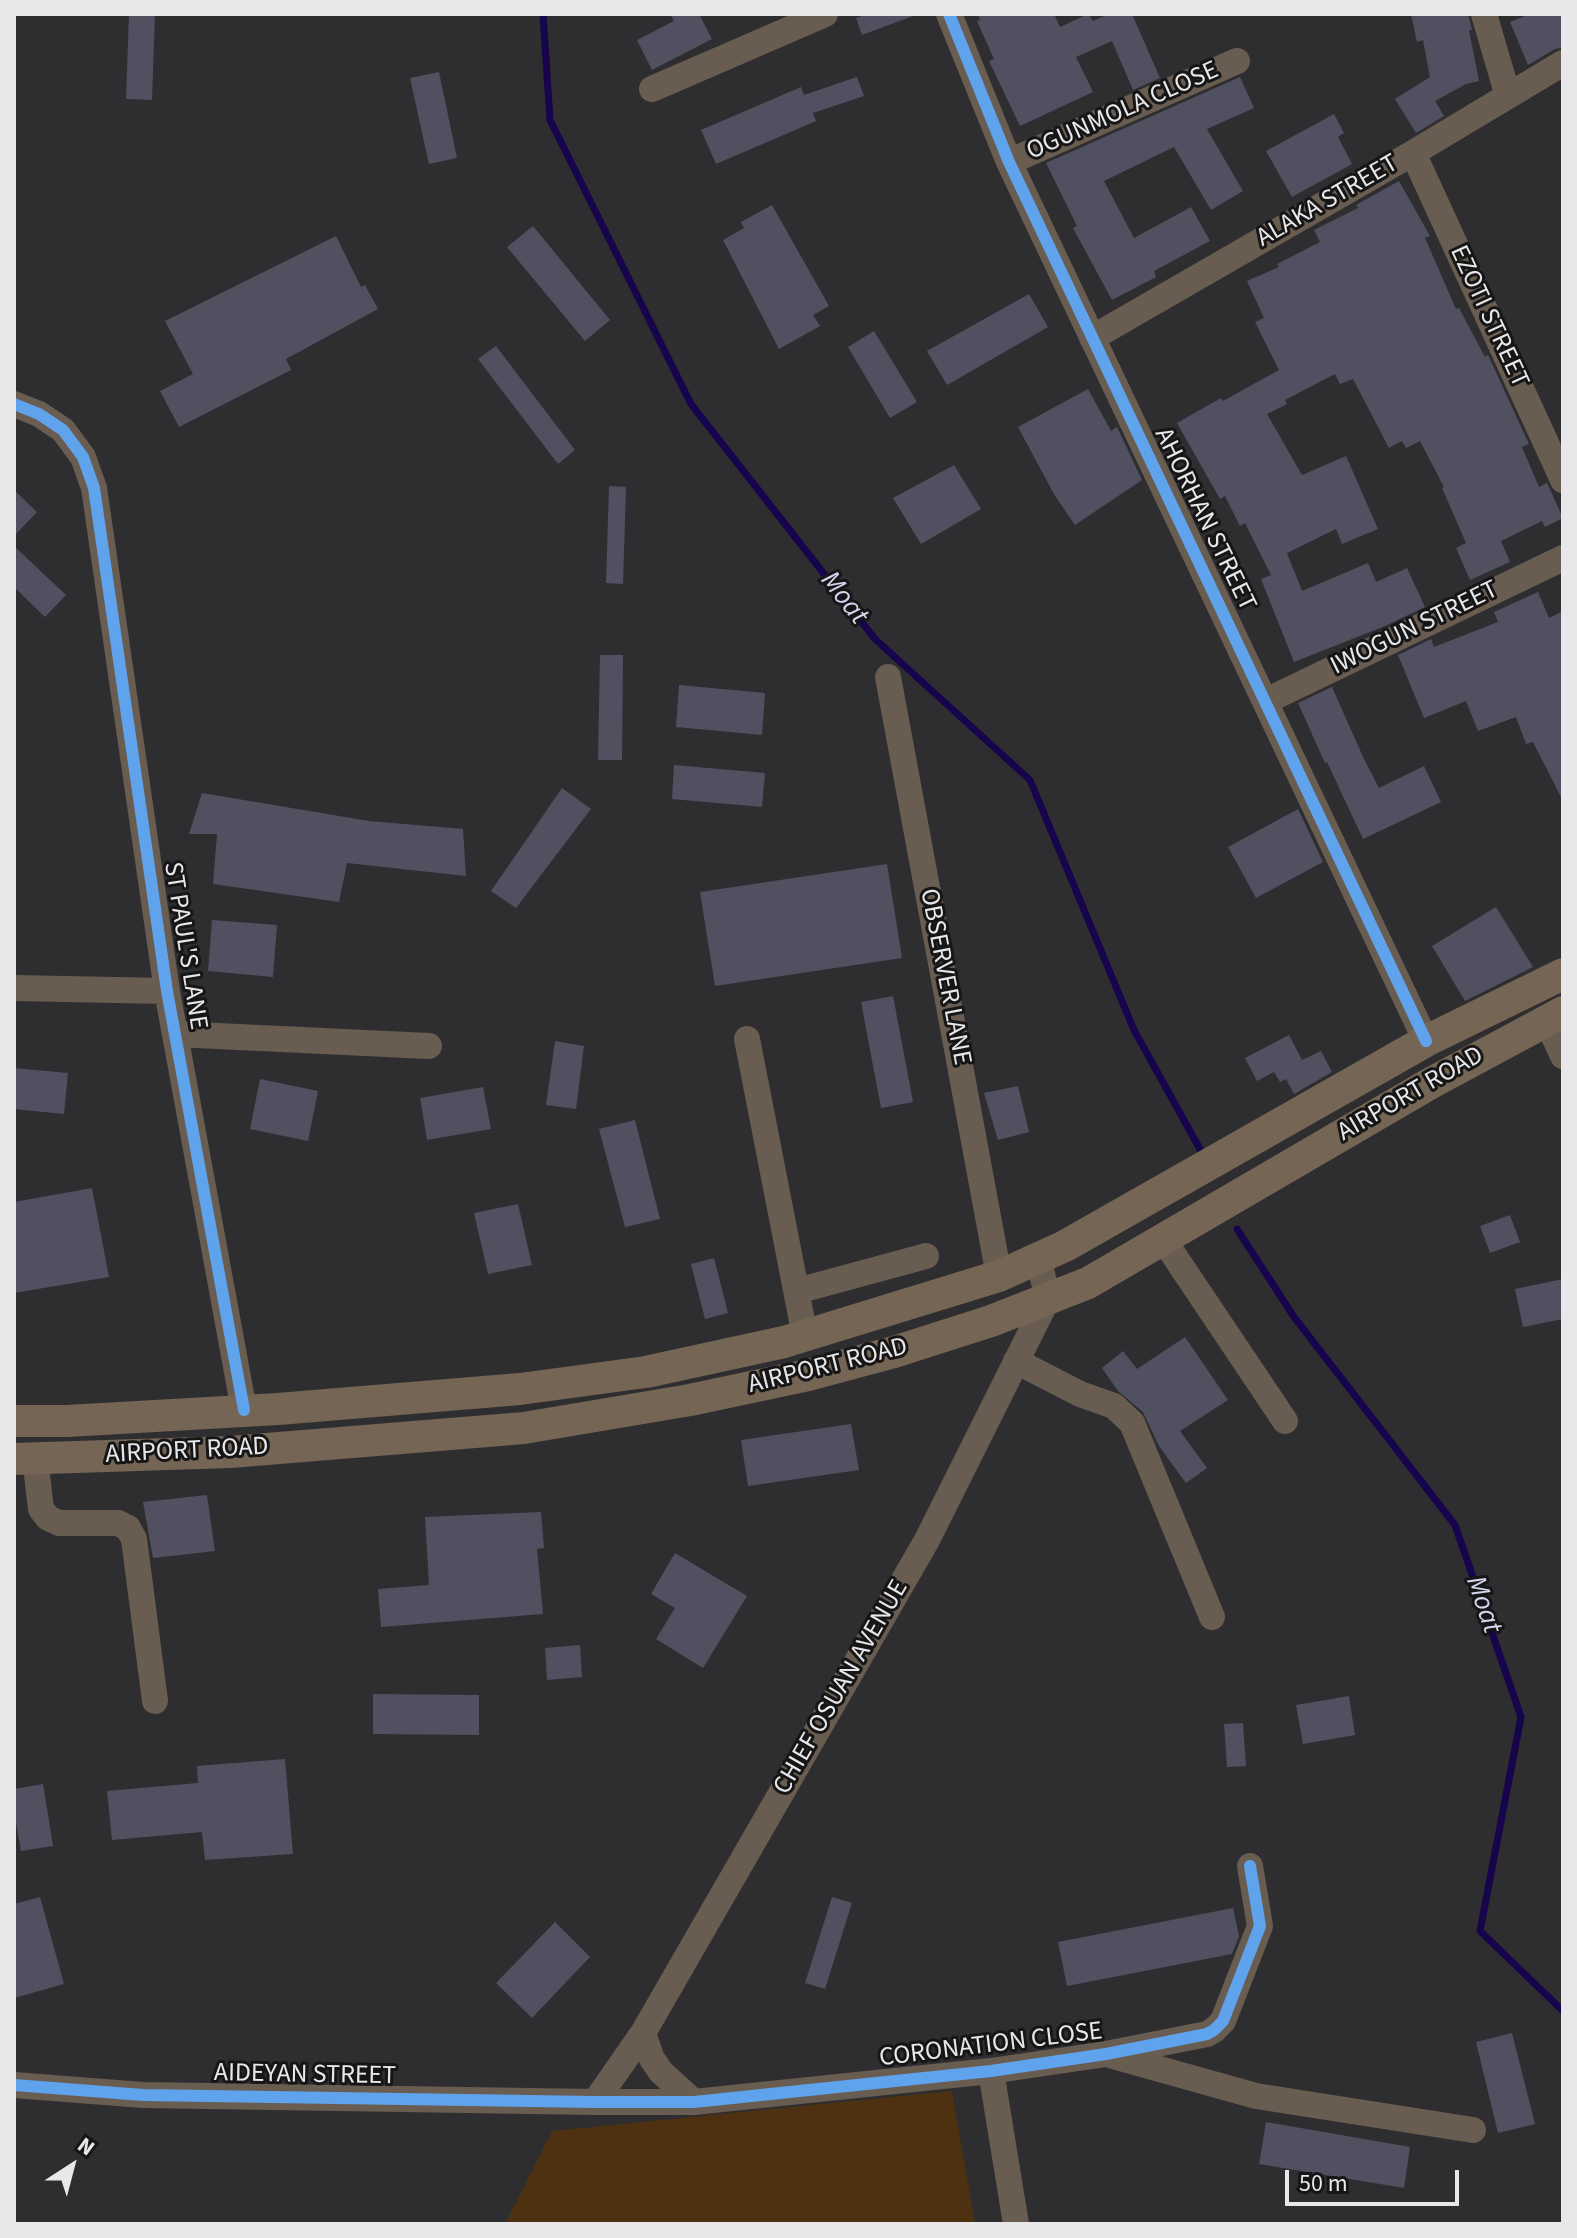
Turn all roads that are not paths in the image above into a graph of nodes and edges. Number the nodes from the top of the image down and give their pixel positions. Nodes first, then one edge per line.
1 (825, 14) edge
2 (949, 14) edge
3 (1484, 14) edge
4 (1237, 61) dead end
5 (1563, 63) edge
6 (652, 89) dead end
7 (1508, 96) junction
8 (1413, 153) junction
9 (1009, 162) junction
10 (1092, 338) junction
11 (14, 404) edge
12 (1563, 480) edge
13 (1563, 558) edge
14 (888, 677) dead end
15 (1266, 701) junction
16 (1563, 974) edge
17 (14, 988) edge
18 (167, 991) junction
19 (1555, 1016) edge
20 (175, 1034) junction
21 (747, 1039) dead end
22 (1426, 1041) junction
23 (429, 1046) dead end
24 (1563, 1056) edge
25 (1163, 1239) junction
26 (926, 1256) dead end
27 (1038, 1258) junction
28 (999, 1276) junction
29 (797, 1291) junction
30 (1048, 1298) junction
31 (805, 1336) junction
32 (1016, 1361) junction
33 (244, 1410) junction
34 (14, 1421) edge
35 (1285, 1421) dead end
36 (24, 1458) edge
37 (1212, 1617) dead end
38 (155, 1701) dead end
39 (1250, 1866) dead end
40 (643, 2033) junction
41 (1106, 2054) junction
42 (991, 2071) junction
43 (14, 2085) edge
44 (595, 2102) junction
45 (694, 2102) junction
46 (1473, 2130) dead end
47 (1016, 2224) edge

1 - 6 street
2 - 9 street, AHORHAN STREET
3 - 7 street
4 - 9 street, OGUNMOLA CLOSE
5 - 7 street, ALAKA STREET
7 - 8 street, ALAKA STREET
8 - 10 street, ALAKA STREET
8 - 12 street, EZOTI STREET
9 - 10 street, AHORHAN STREET
10 - 15 street, AHORHAN STREET
11 - 18 street, ST PAUL'S LANE
13 - 15 street, IWOGUN STREET
14 - 28 street, OBSERVER LANE
15 - 22 street, AHORHAN STREET
16 - 22 main road, AIRPORT ROAD
17 - 18 street
18 - 20 street, ST PAUL'S LANE
19 - 24 street
19 - 25 main road, AIRPORT ROAD
20 - 23 street
20 - 33 street, ST PAUL'S LANE
21 - 29 street
22 - 27 main road, AIRPORT ROAD
25 - 30 main road, AIRPORT ROAD
25 - 35 street
26 - 29 street
27 - 28 main road, AIRPORT ROAD
27 - 30 street
28 - 31 main road, AIRPORT ROAD
29 - 31 street
30 - 32 street, CHIEF OSUAN AVENUE
30 - 36 main road, AIRPORT ROAD
31 - 33 main road, AIRPORT ROAD
32 - 37 street
32 - 40 street, CHIEF OSUAN AVENUE
33 - 34 main road, AIRPORT ROAD
36 - 38 street
39 - 41 street, CORONATION CLOSE
40 - 44 street, CHIEF OSUAN AVENUE
40 - 45 street
41 - 42 street, CORONATION CLOSE
41 - 46 street
42 - 45 street, CORONATION CLOSE
42 - 47 street
43 - 44 street, AIDEYAN STREET
44 - 45 street, CORONATION CLOSE

